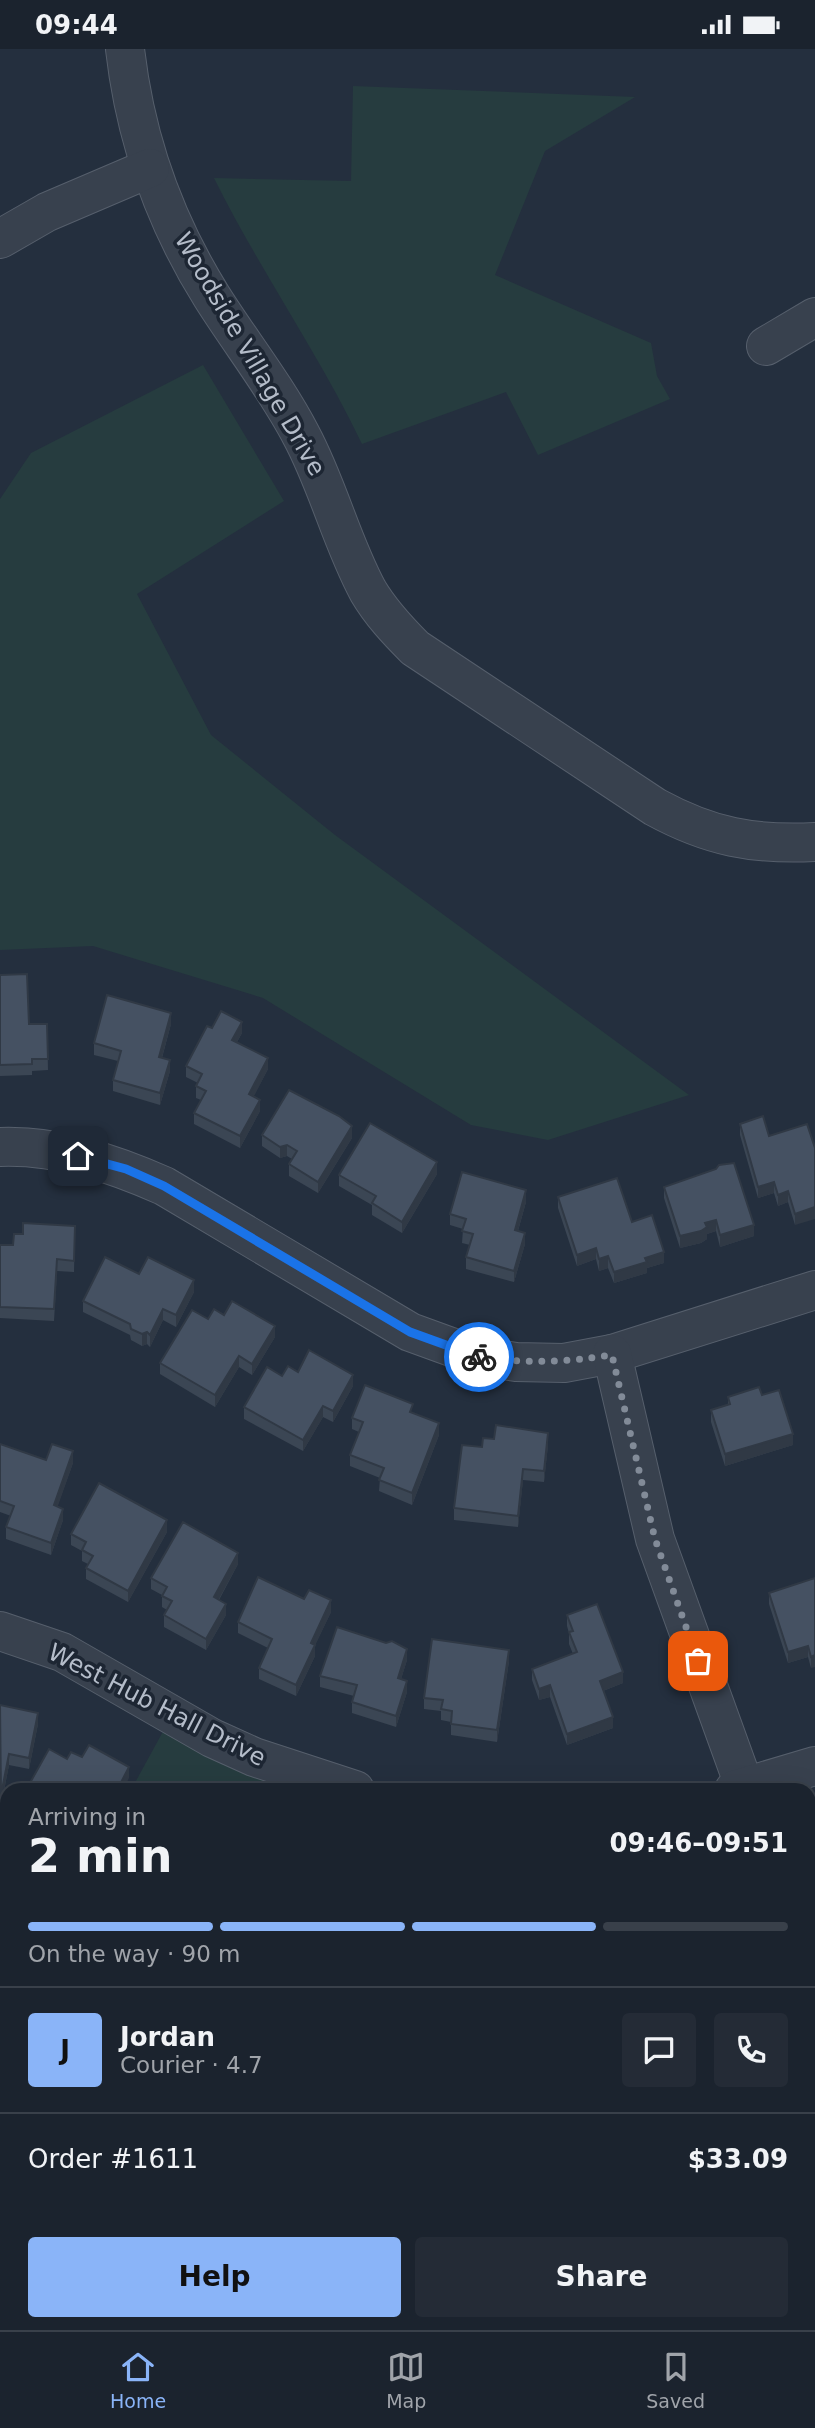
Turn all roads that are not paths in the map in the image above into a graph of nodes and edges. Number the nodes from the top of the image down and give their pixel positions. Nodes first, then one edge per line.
1 (125, 49) edge
2 (150, 168) junction
3 (0, 239) edge
4 (815, 317) edge
5 (766, 346) dead end
6 (815, 842) edge
7 (0, 1147) edge
8 (815, 1290) edge
9 (612, 1355) junction
10 (0, 1631) edge
11 (815, 1766) edge
12 (334, 1783) edge
13 (738, 1783) edge
14 (760, 1783) edge

1 - 2 street, Woodside Village Drive
2 - 3 street
2 - 6 street, Woodside Village Drive
4 - 5 street
7 - 9 street
8 - 9 street
9 - 13 street
10 - 12 street, West Hub Hall Drive
11 - 14 street

